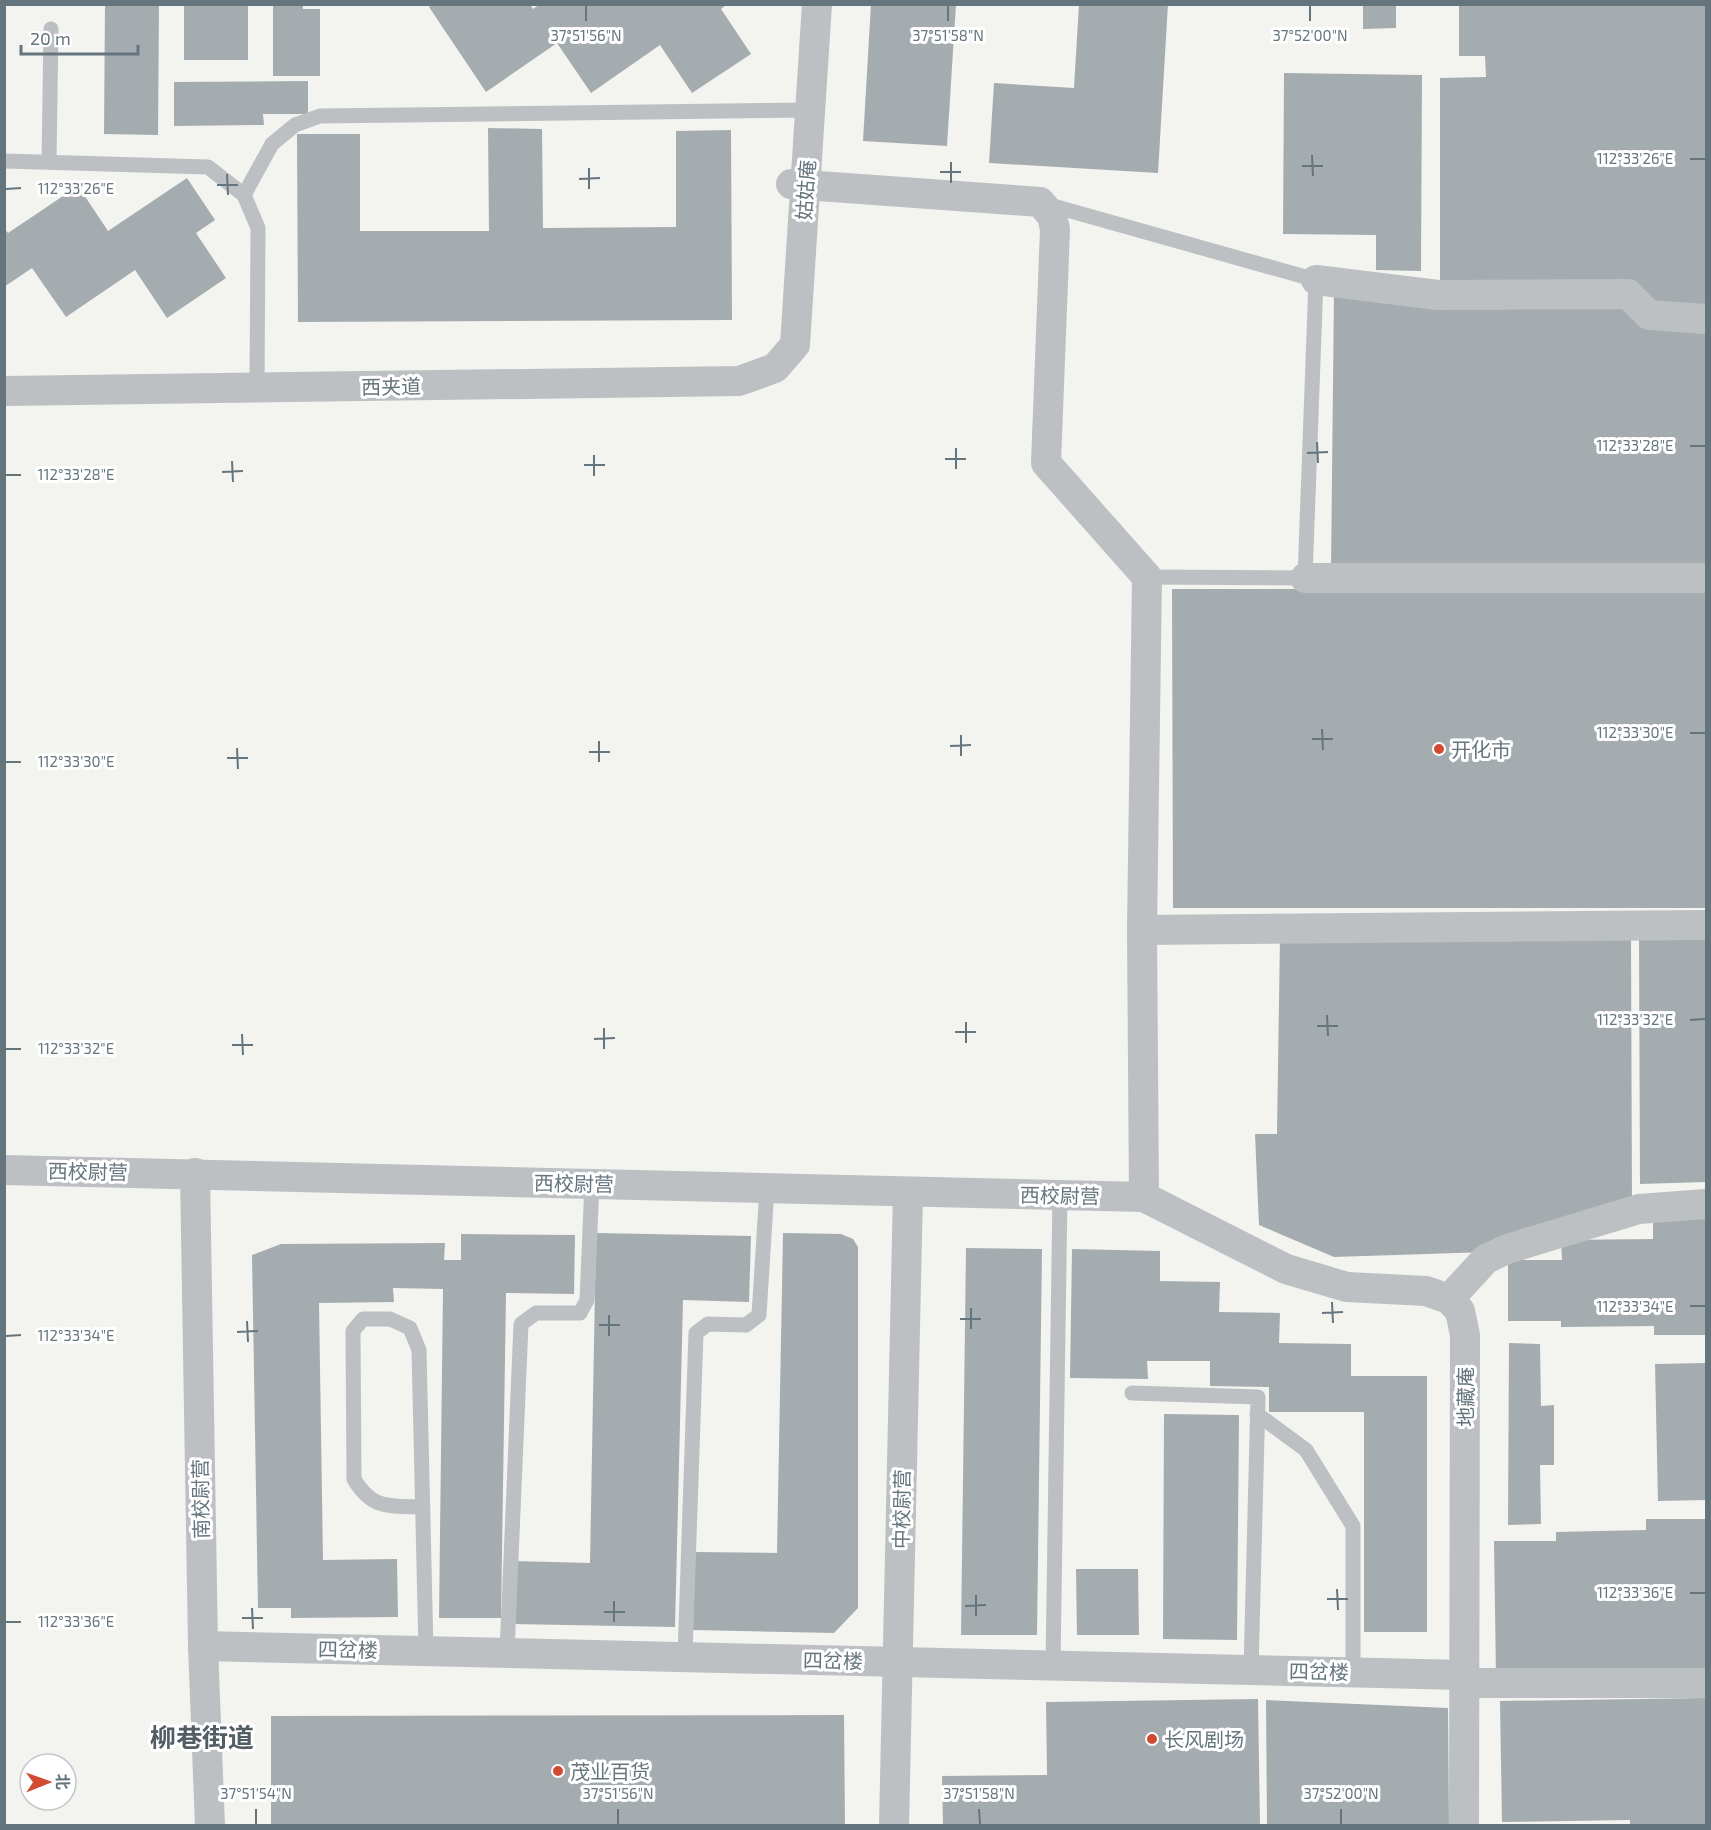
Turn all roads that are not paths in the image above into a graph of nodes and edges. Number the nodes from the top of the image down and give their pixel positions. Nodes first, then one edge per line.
1 (803, 4) edge
2 (817, 4) edge
3 (51, 29) dead end
4 (803, 110) junction
5 (4, 161) edge
6 (49, 162) junction
7 (798, 184) junction
8 (244, 195) junction
9 (1040, 202) junction
10 (1316, 280) junction
11 (1707, 319) edge
12 (772, 358) joint
13 (4, 374) edge
14 (256, 380) junction
15 (4, 391) edge
16 (1147, 577) junction
17 (1305, 578) junction
18 (1707, 578) edge
19 (1707, 925) edge
20 (1142, 930) junction
21 (4, 1170) edge
22 (195, 1173) junction
23 (592, 1183) junction
24 (767, 1188) junction
25 (908, 1192) junction
26 (1060, 1195) junction
27 (1144, 1197) junction
28 (1707, 1204) edge
29 (1449, 1299) junction
30 (1132, 1393) dead end
31 (1257, 1414) junction
32 (423, 1507) junction
33 (203, 1646) junction
34 (426, 1651) junction
35 (507, 1652) junction
36 (685, 1656) junction
37 (898, 1661) junction
38 (1053, 1665) junction
39 (1251, 1670) junction
40 (1353, 1672) junction
41 (1464, 1679) junction
42 (1707, 1683) edge
43 (210, 1826) edge
44 (894, 1826) edge
45 (1464, 1826) edge

1 - 4 street, 姑姑庵
2 - 4 street, 姑姑庵
3 - 6 lane
4 - 7 street, 姑姑庵
4 - 8 lane
5 - 6 lane
6 - 8 lane
7 - 9 street
7 - 12 street, 姑姑庵
8 - 14 lane
9 - 10 lane
9 - 16 street
10 - 11 street
10 - 17 lane
12 - 14 street, 西夹道
13 - 14 street, 西夹道
14 - 15 street, 西夹道
16 - 17 lane
16 - 20 street
17 - 18 street
19 - 20 street
20 - 27 street
21 - 22 street, 西校尉营
22 - 23 street, 西校尉营
22 - 33 street, 南校尉营
23 - 24 street, 西校尉营
23 - 35 lane
24 - 25 street, 西校尉营
24 - 36 lane
25 - 26 street, 西校尉营
25 - 37 street, 中校尉营
26 - 27 street, 西校尉营
26 - 38 lane
27 - 29 street
28 - 29 street
29 - 41 street, 地藏庵
30 - 31 lane
31 - 39 lane
31 - 40 lane
32 - 32 lane
32 - 34 lane
33 - 34 street, 四岔楼
33 - 43 street, 南校尉营
34 - 35 street, 四岔楼
35 - 36 street, 四岔楼
36 - 37 street, 四岔楼
37 - 38 street, 四岔楼
37 - 44 street, 中校尉营
38 - 39 street, 四岔楼
39 - 40 street, 四岔楼
40 - 41 street, 四岔楼
41 - 42 street, 四岔楼
41 - 45 street, 地藏庵

